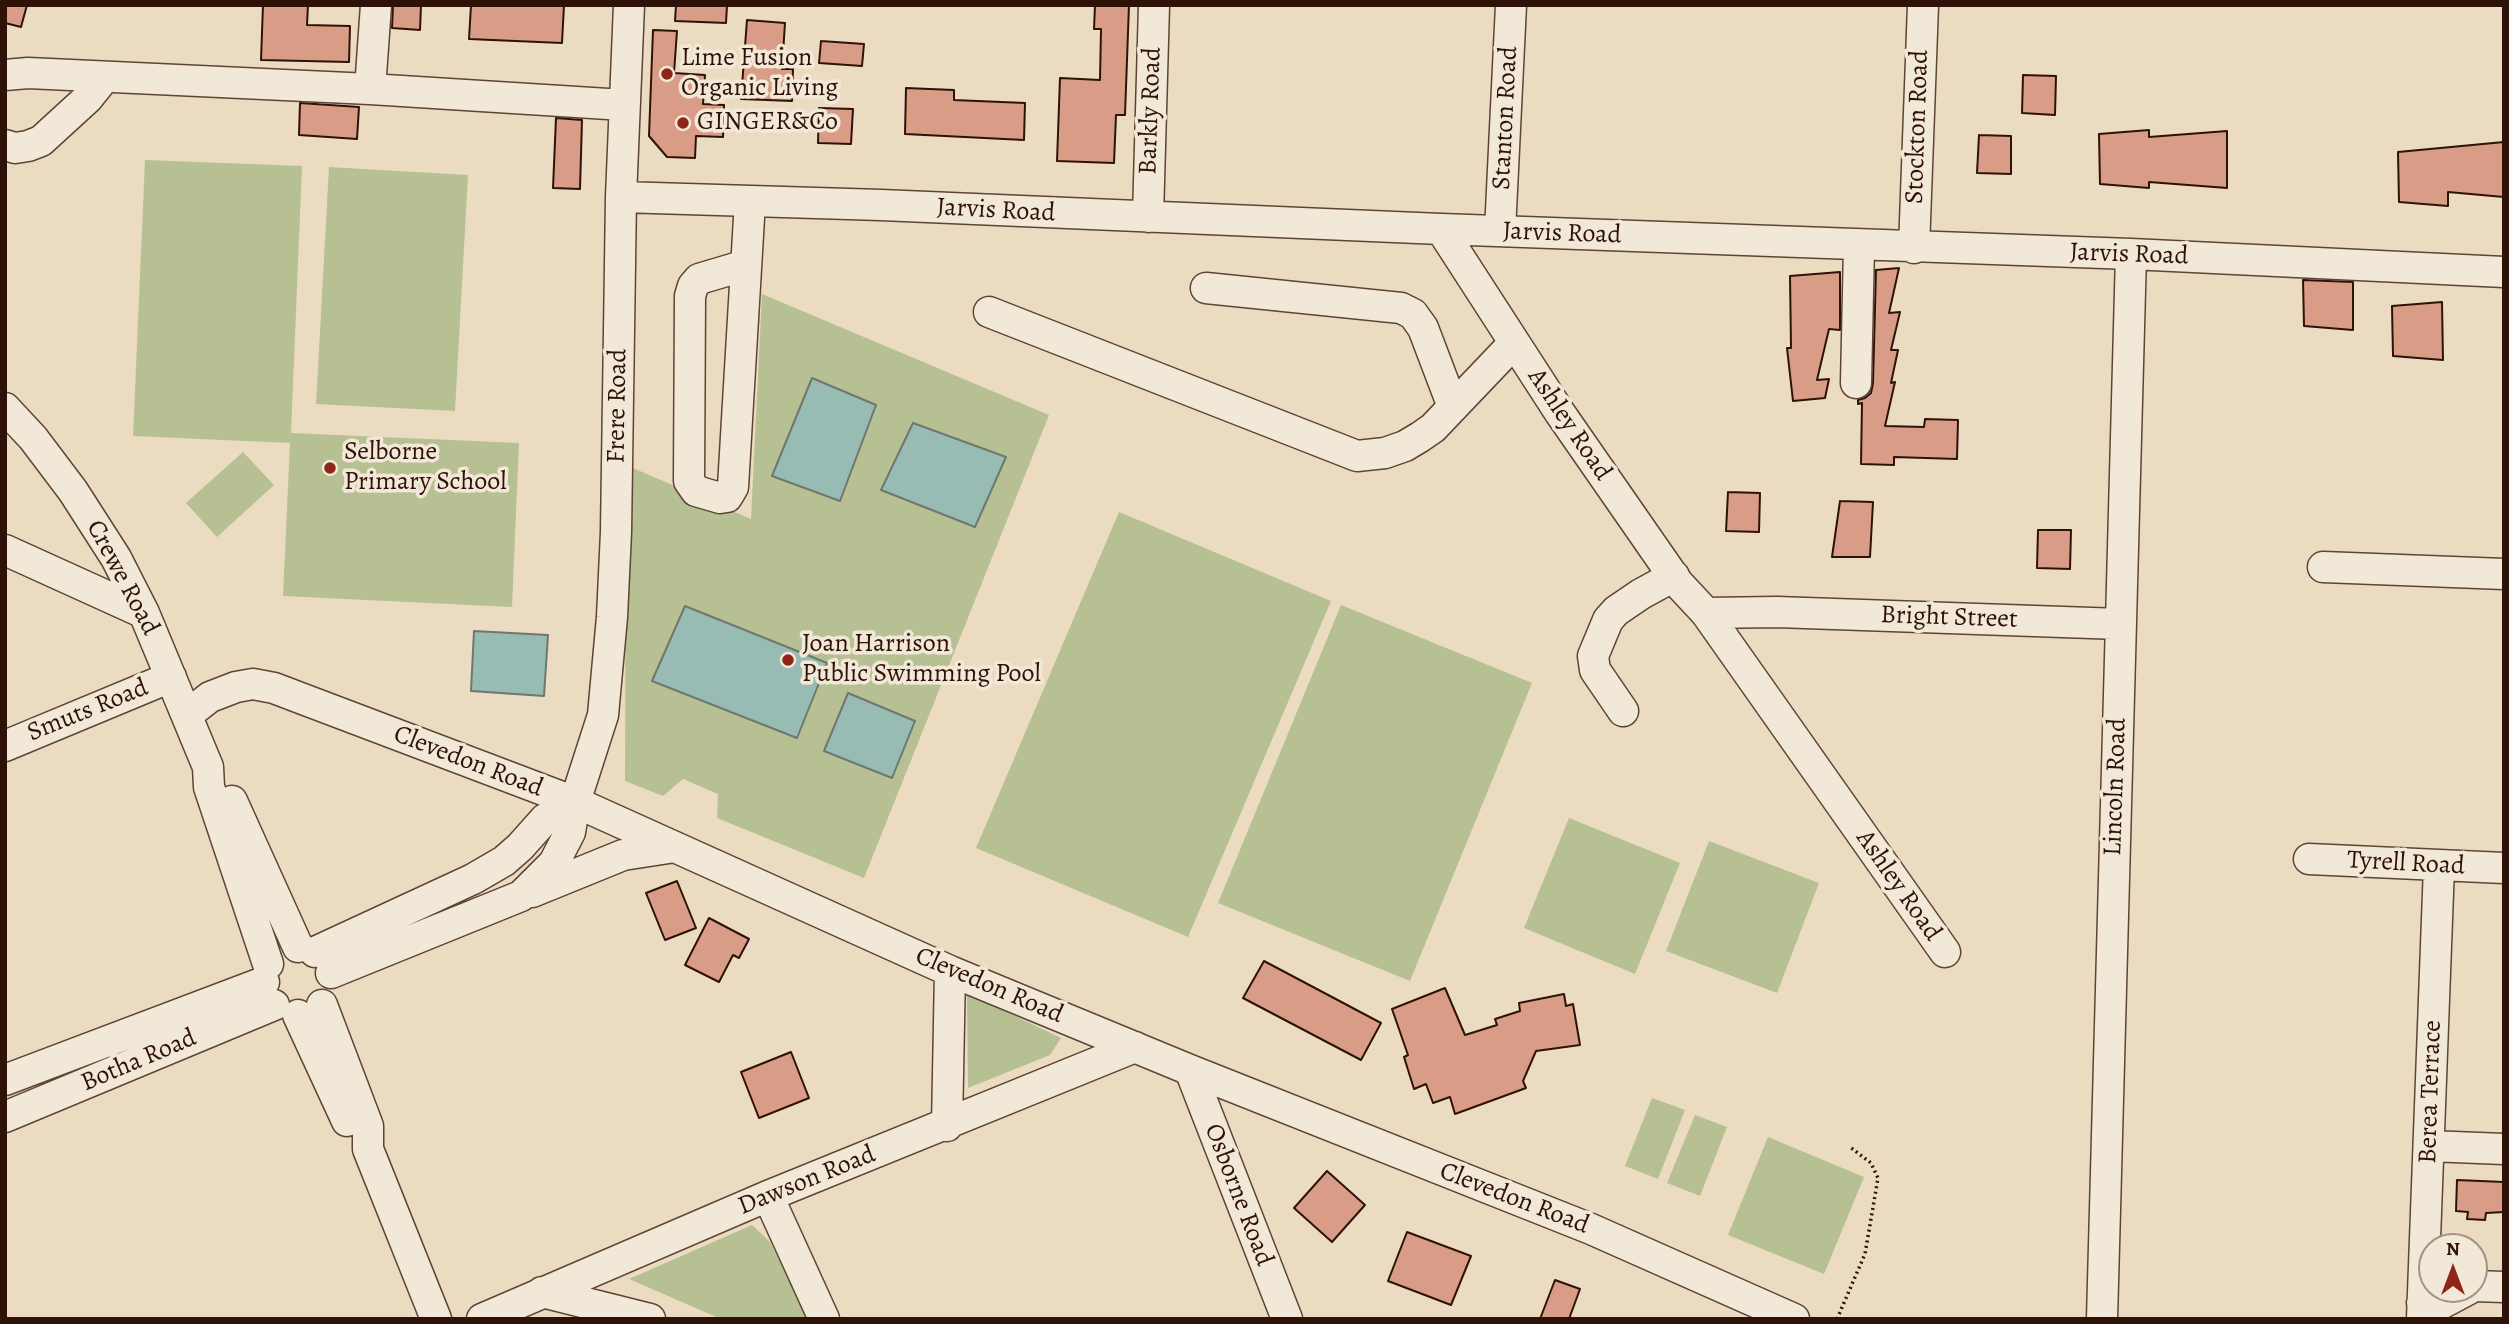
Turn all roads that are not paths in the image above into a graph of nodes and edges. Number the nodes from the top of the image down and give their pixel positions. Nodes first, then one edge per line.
1 (376, 5) edge
2 (629, 5) edge
3 (1154, 5) edge
4 (1511, 5) edge
5 (1923, 5) edge
6 (5, 75) edge
7 (104, 78) junction
8 (370, 89) junction
9 (624, 104) junction
10 (5, 145) edge
11 (621, 197) junction
12 (750, 201) junction
13 (1148, 217) junction
14 (1441, 229) junction
15 (1500, 231) junction
16 (1859, 246) junction
17 (1914, 248) junction
18 (2131, 254) junction
19 (746, 265) junction
20 (2504, 272) edge
21 (1206, 288) dead end
22 (989, 312) dead end
23 (1514, 343) junction
24 (1856, 383) dead end
25 (1453, 407) junction
26 (5, 408) edge
27 (5, 550) edge
28 (2323, 567) dead end
29 (2504, 574) edge
30 (1674, 576) junction
31 (144, 613) junction
32 (1706, 613) junction
33 (2120, 624) junction
34 (171, 677) junction
35 (1622, 711) dead end
36 (187, 715) junction
37 (5, 746) edge
38 (208, 767) junction
39 (575, 802) junction
40 (558, 825) junction
41 (675, 848) junction
42 (2309, 859) dead end
43 (2439, 866) junction
44 (2504, 868) edge
45 (521, 896) junction
46 (1945, 952) dead end
47 (314, 957) junction
48 (950, 971) junction
49 (285, 994) junction
50 (1135, 1048) junction
51 (1190, 1070) junction
52 (5, 1080) edge
53 (5, 1116) edge
54 (947, 1126) junction
55 (2428, 1146) junction
56 (2504, 1149) edge
57 (768, 1196) junction
58 (542, 1292) junction
59 (2435, 1311) edge
60 (436, 1319) edge
61 (482, 1319) edge
62 (650, 1319) edge
63 (824, 1319) edge
64 (1287, 1319) edge
65 (1794, 1319) edge
66 (2102, 1319) edge

1 - 8 street
2 - 9 street, Frere Road
3 - 13 street, Barkly Road
4 - 15 street, Stanton Road
5 - 17 street, Stockton Road
6 - 7 street
7 - 8 street
7 - 10 street
8 - 9 street
9 - 11 street, Frere Road
11 - 12 street, Jarvis Road
11 - 39 street, Frere Road
12 - 13 street, Jarvis Road
12 - 19 street
13 - 14 street, Jarvis Road
14 - 15 street, Jarvis Road
14 - 23 street, Ashley Road
15 - 16 street, Jarvis Road
16 - 17 street, Jarvis Road
16 - 24 street
17 - 18 street, Jarvis Road
18 - 20 street, Jarvis Road
18 - 33 street, Lincoln Road
19 - 19 street
21 - 25 street
22 - 25 street
23 - 25 street
23 - 30 street, Ashley Road
26 - 31 street, Crewe Road
27 - 31 street
28 - 29 street
30 - 32 street, Ashley Road
30 - 35 street
31 - 34 street, Crewe Road
32 - 33 street, Bright Street
32 - 46 street, Ashley Road
33 - 66 street, Lincoln Road
34 - 36 street, Crewe Road
34 - 37 street, Smuts Road
36 - 38 street, Crewe Road
36 - 39 street, Clevedon Road
38 - 47 street, Crewe Road
38 - 49 street, Crewe Road
39 - 40 street
39 - 41 street, Clevedon Road
40 - 45 street
40 - 47 street
41 - 45 street
41 - 48 street, Clevedon Road
42 - 43 street, Tyrell Road
43 - 44 street, Tyrell Road
43 - 55 street, Berea Terrace
45 - 47 street
47 - 49 street
47 - 49 street
48 - 50 street, Clevedon Road
48 - 54 street
49 - 52 street, Botha Road
49 - 53 street, Botha Road
49 - 60 street, Crewe Road
50 - 51 street, Clevedon Road
50 - 54 street, Dawson Road
51 - 64 street, Osborne Road
51 - 65 street, Clevedon Road
54 - 57 street, Dawson Road
55 - 56 street
55 - 59 street, Berea Terrace
57 - 58 street, Dawson Road
57 - 63 street
58 - 61 street, Dawson Road
58 - 62 street

